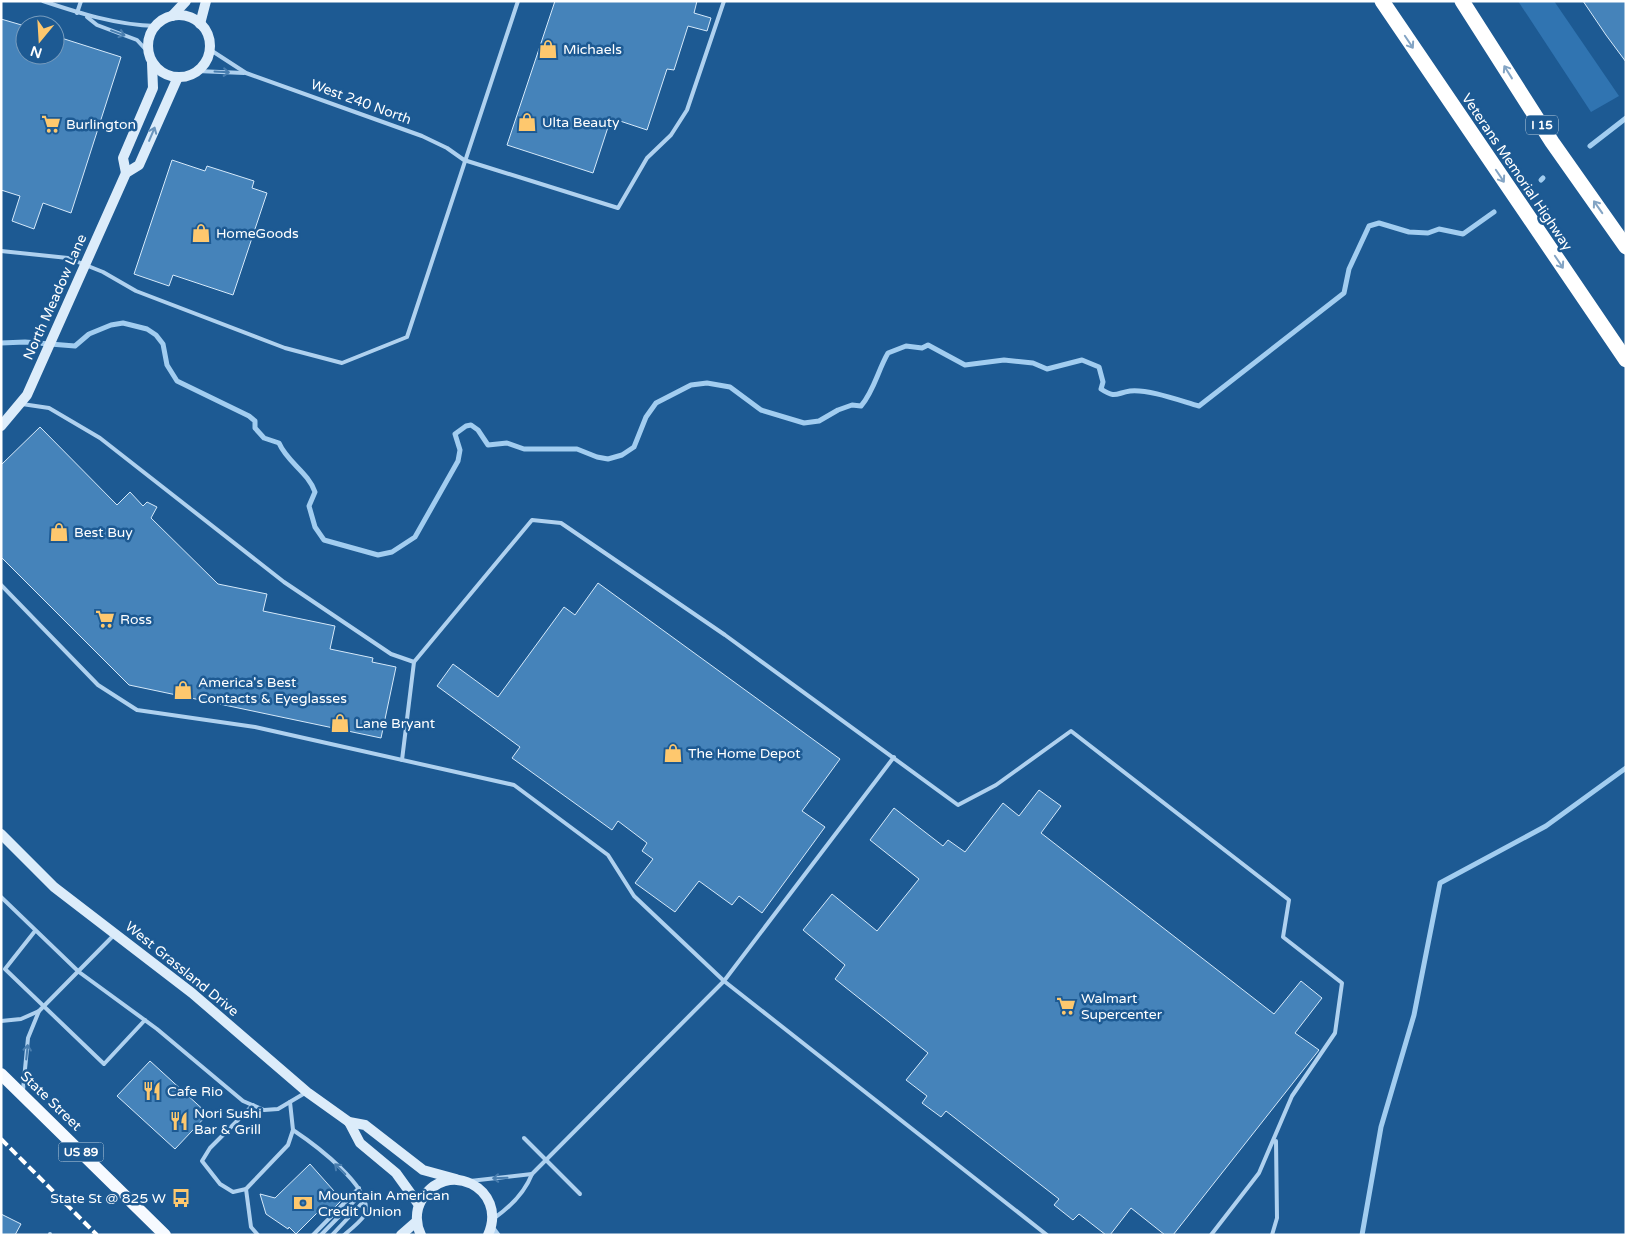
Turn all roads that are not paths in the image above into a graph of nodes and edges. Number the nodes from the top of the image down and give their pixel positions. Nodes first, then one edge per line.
1 (42, 1) edge
2 (81, 1) edge
3 (186, 1) edge
4 (206, 1) edge
5 (518, 1) edge
6 (724, 1) edge
7 (1382, 1) edge
8 (1462, 1) edge
9 (78, 13) junction
10 (86, 16) junction
11 (172, 16) junction
12 (200, 24) junction
13 (156, 26) junction
14 (210, 48) junction
15 (151, 58) junction
16 (197, 71) junction
17 (246, 73) junction
18 (178, 77) junction
19 (464, 160) junction
20 (126, 173) junction
21 (1626, 247) edge
22 (1, 250) edge
23 (85, 264) junction
24 (1626, 360) edge
25 (20, 404) junction
26 (1, 426) edge
27 (1, 586) edge
28 (414, 662) junction
29 (894, 757) junction
30 (402, 760) junction
31 (2, 835) edge
32 (1, 897) edge
33 (35, 931) junction
34 (115, 934) junction
35 (79, 972) junction
36 (724, 981) junction
37 (45, 1005) junction
38 (39, 1011) junction
39 (145, 1020) junction
40 (1, 1021) edge
41 (1, 1074) edge
42 (307, 1092) junction
43 (22, 1095) junction
44 (290, 1102) junction
45 (253, 1105) junction
46 (349, 1122) junction
47 (293, 1130) junction
48 (524, 1138) dead end
49 (1276, 1138) junction
50 (547, 1160) junction
51 (532, 1174) junction
52 (456, 1179) junction
53 (467, 1182) junction
54 (359, 1188) junction
55 (246, 1189) junction
56 (362, 1193) junction
57 (580, 1194) dead end
58 (364, 1201) junction
59 (419, 1205) junction
60 (417, 1221) junction
61 (493, 1229) edge
62 (165, 1235) edge
63 (258, 1235) edge
64 (313, 1235) edge
65 (321, 1235) edge
66 (332, 1235) edge
67 (344, 1235) edge
68 (401, 1235) edge
69 (421, 1235) edge
70 (1047, 1235) edge
71 (1211, 1235) edge
72 (1272, 1235) edge

1 - 9 lane
2 - 9 lane
3 - 11 street
4 - 12 street
5 - 19 lane
6 - 19 lane, West 240 North
7 -> 24 highway, Veterans Memorial Highway
21 -> 8 highway, I 15
9 - 10 lane
10 - 13 lane
10 -> 15 lane
11 - 12 street
11 - 13 street
12 - 14 street
13 - 15 street
14 - 16 street
14 - 17 lane, West 240 North
15 - 18 street
15 - 20 street, North Meadow Lane
16 -> 17 lane, West 240 North
16 - 18 street
17 - 19 lane, West 240 North
20 -> 18 street, North Meadow Lane
19 - 23 lane
20 - 23 street, North Meadow Lane
22 - 23 lane
23 - 25 street, North Meadow Lane
25 - 26 street, North Meadow Lane
25 - 28 lane
27 - 30 lane
28 - 29 lane
28 - 30 lane
29 - 36 lane
29 - 49 lane
30 - 36 lane
31 - 34 street, West Grassland Drive
32 - 33 lane
33 - 35 lane
33 - 37 lane
34 - 35 lane
34 - 42 street, West Grassland Drive
35 - 37 lane
35 - 39 lane
36 - 50 lane
36 - 70 lane
37 - 38 lane
37 - 39 lane
38 - 40 lane
43 -> 38 lane
39 - 45 lane
41 - 43 main road, State Street / US 89
42 - 44 lane
42 - 46 street, West Grassland Drive
43 - 62 main road, State Street / US 89
44 - 45 lane
44 - 47 lane
45 - 55 lane
46 - 52 street, West Grassland Drive
46 - 59 street, West Grassland Drive
54 -> 47 lane
47 - 55 lane
48 - 50 lane
49 - 71 lane
49 - 72 lane
50 - 51 lane
50 - 57 lane
51 -> 53 lane
51 - 61 lane
52 - 53 street, West Grassland Drive
52 - 59 street
53 - 61 street
54 - 56 lane
54 - 64 lane
55 - 63 lane
56 - 58 lane
56 - 65 lane
58 - 66 lane
58 - 67 lane
59 - 60 street
60 - 68 street
60 - 69 street

